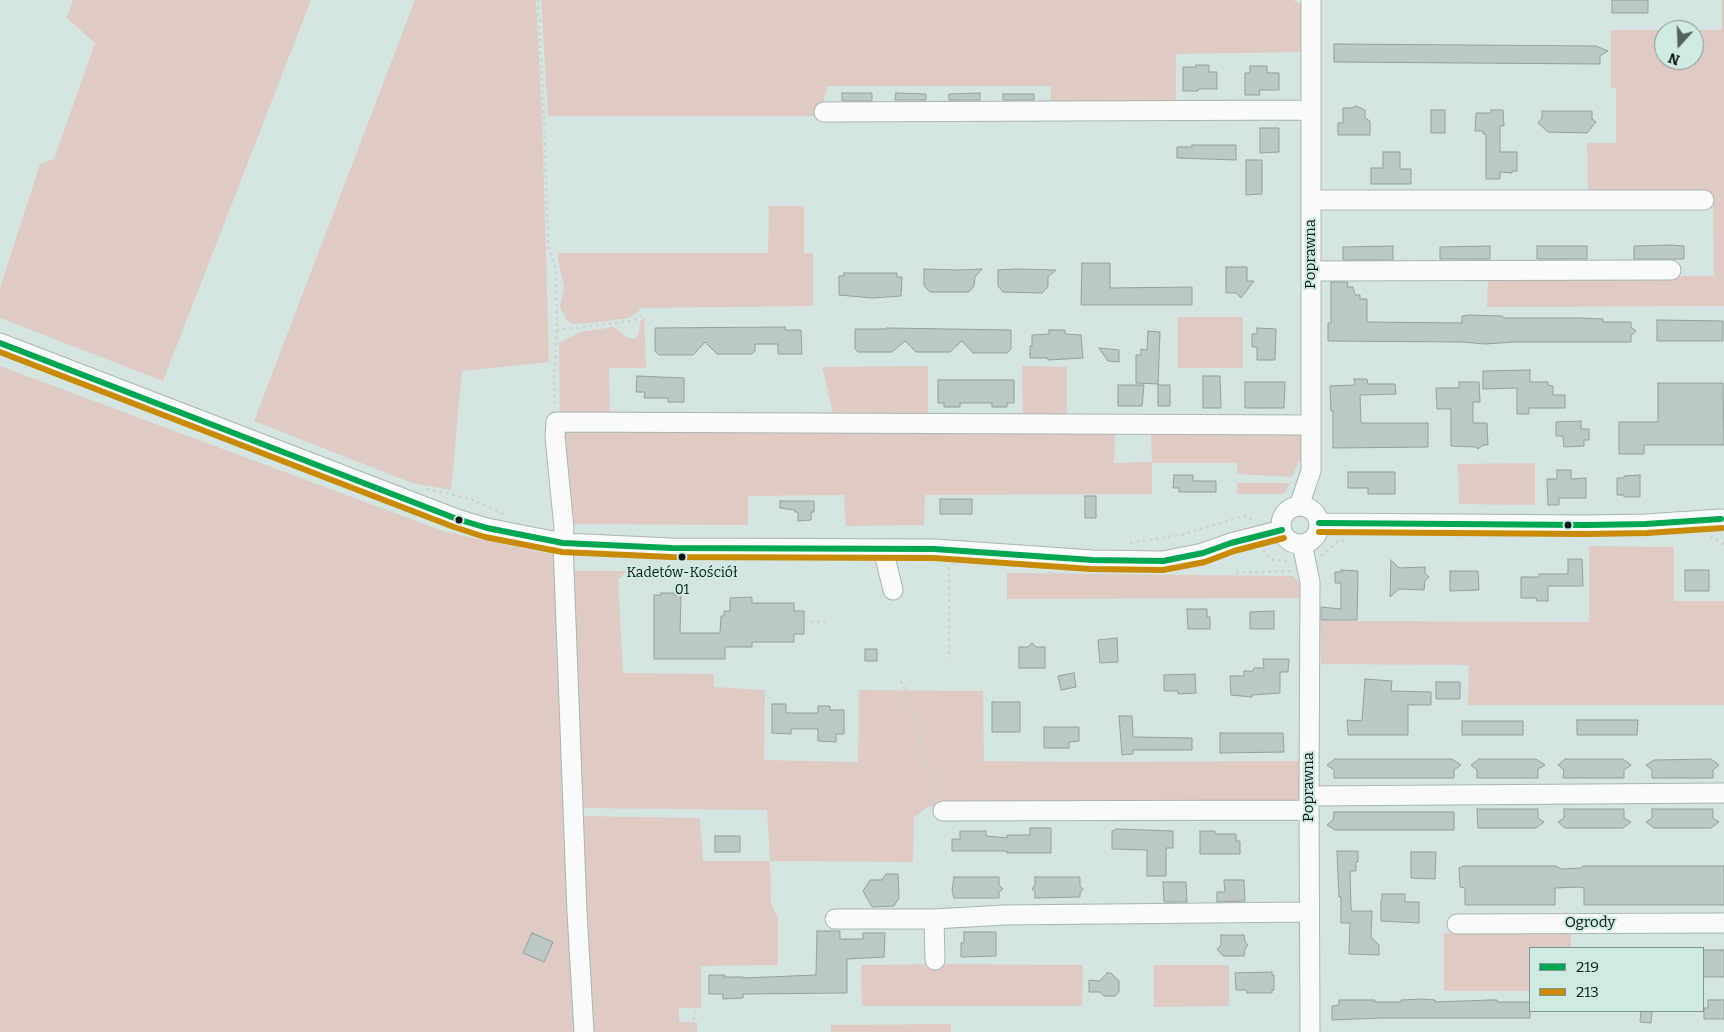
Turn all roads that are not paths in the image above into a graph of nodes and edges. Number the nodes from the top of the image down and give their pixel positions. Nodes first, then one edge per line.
1 (1311, 0) edge
2 (1311, 110) junction
3 (824, 112) dead end
4 (1311, 200) junction
5 (1704, 200) dead end
6 (1670, 270) dead end
7 (1310, 271) junction
8 (0, 343) edge
9 (1311, 425) junction
10 (1299, 506) junction
11 (1723, 518) edge
12 (1319, 523) junction
13 (1282, 530) junction
14 (563, 543) junction
15 (883, 549) junction
16 (1301, 555) junction
17 (893, 590) dead end
18 (1724, 793) edge
19 (1309, 803) junction
20 (943, 811) road end
21 (1309, 912) junction
22 (934, 918) junction
23 (836, 919) dead end
24 (1724, 923) edge
25 (1457, 924) dead end
26 (935, 960) dead end
27 (584, 1032) edge
28 (1310, 1032) edge

1 - 2 street, Poprawna
2 - 3 street
2 - 4 street, Poprawna
4 - 5 street
4 - 7 street, Poprawna
6 - 7 street
7 - 9 street, Poprawna
8 - 14 street
9 - 10 street, Poprawna
9 - 14 street
10 - 12 street
10 - 13 street
11 - 12 street
12 - 16 street
13 - 15 street
13 - 16 street
14 - 15 street
14 - 27 street
15 - 17 street
16 - 19 street, Poprawna
18 - 19 street
19 - 20 street
19 - 21 street, Poprawna
21 - 22 street
21 - 28 street, Poprawna
22 - 23 street
22 - 26 street
24 - 25 street, Ogrody

